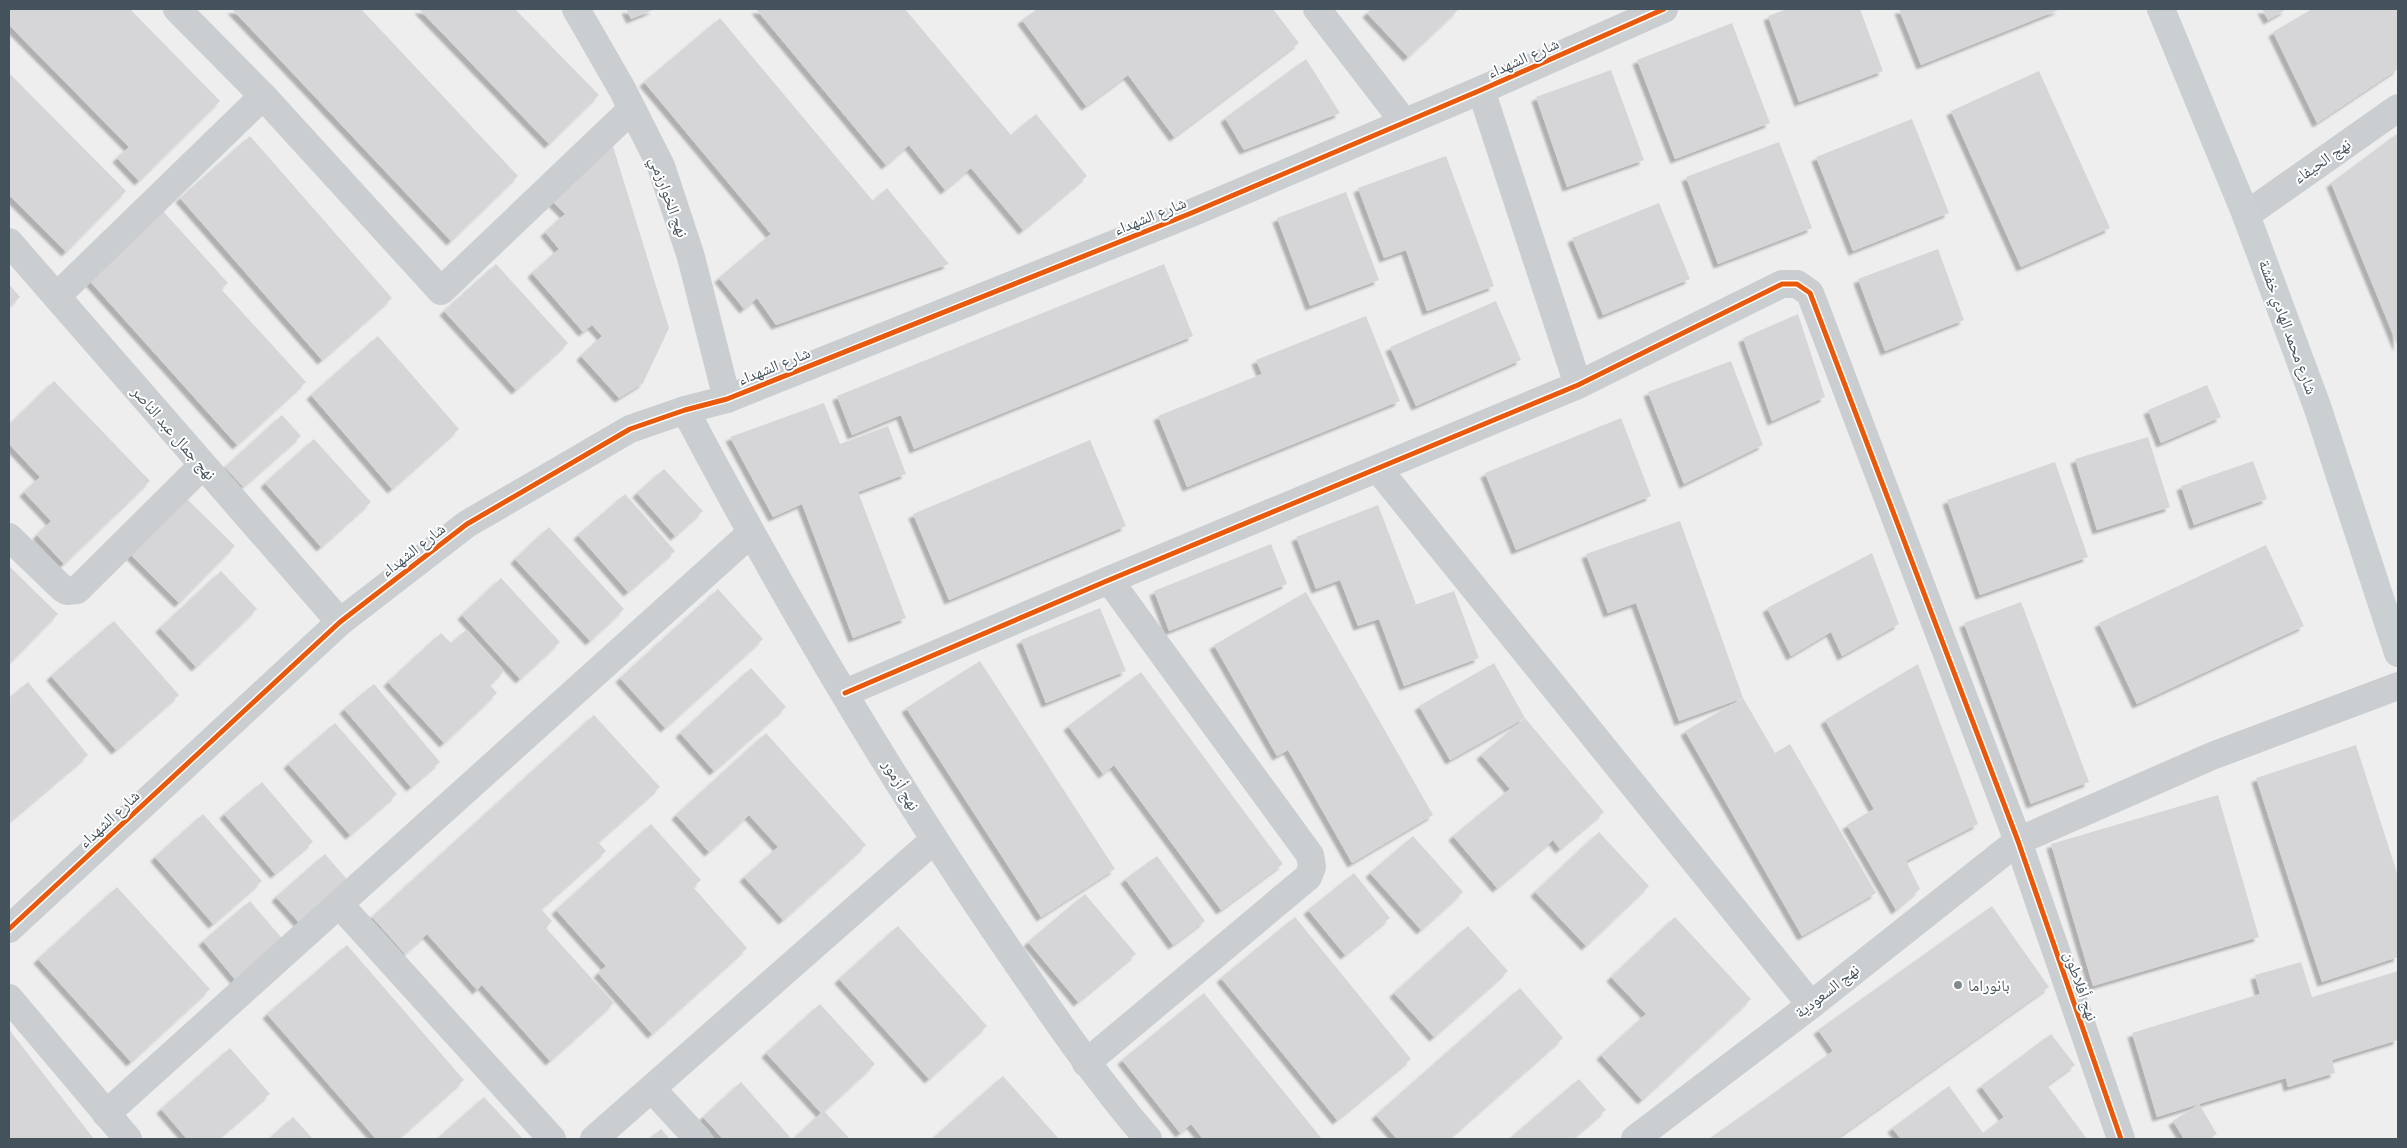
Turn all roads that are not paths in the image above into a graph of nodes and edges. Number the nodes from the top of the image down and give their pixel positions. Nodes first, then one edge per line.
1 (177, 9) edge
2 (576, 9) edge
3 (1317, 9) edge
4 (1664, 9) edge
5 (2160, 9) edge
6 (1481, 90) junction
7 (263, 96) junction
8 (2398, 108) edge
9 (632, 109) junction
10 (1404, 122) junction
11 (2246, 214) junction
12 (9, 242) edge
13 (56, 296) junction
14 (1578, 385) junction
15 (727, 399) junction
16 (685, 410) junction
17 (202, 466) junction
18 (1378, 469) junction
19 (750, 534) junction
20 (9, 537) edge
21 (1109, 580) junction
22 (340, 622) junction
23 (2398, 653) edge
24 (2398, 686) edge
25 (846, 693) junction
26 (934, 840) junction
27 (2018, 841) junction
28 (340, 905) junction
29 (9, 929) edge
30 (9, 998) edge
31 (1811, 1005) junction
32 (1086, 1064) junction
33 (652, 1089) junction
34 (106, 1114) junction
35 (1647, 1135) edge
36 (1145, 1138) edge
37 (128, 1139) edge
38 (552, 1139) edge
39 (594, 1139) edge
40 (698, 1139) edge
41 (2121, 1139) edge

1 - 7 street
2 - 9 street, نهج الخوارزمي
3 - 10 street
4 - 6 street, شارع الشهداء
5 - 11 main road, شارع محمد الهادي خفشة
6 - 10 street, شارع الشهداء
6 - 14 street
7 - 9 street
7 - 13 street
8 - 11 street, نهج الحيفاء
9 - 15 street, نهج الخوارزمي
10 - 15 street, شارع الشهداء
11 - 23 main road, شارع محمد الهادي خفشة
12 - 13 street, نهج جمال عبد الناصر
13 - 17 street, نهج جمال عبد الناصر
14 - 18 street, نهج أفلاطون
14 - 27 street, نهج أفلاطون
15 - 16 street, شارع الشهداء
16 - 19 street, نهج أزمور
16 - 22 street, شارع الشهداء
17 - 20 street
17 - 22 street, نهج جمال عبد الناصر
18 - 21 street, نهج أفلاطون
18 - 31 street
19 - 25 street, نهج أزمور
19 - 28 street
21 - 25 street, نهج أفلاطون
21 - 32 street
22 - 29 street, شارع الشهداء
24 - 27 street, نهج السعودية
25 - 26 street, نهج أزمور
26 - 32 street, نهج أزمور
26 - 33 street
27 - 31 street, نهج السعودية
27 - 41 street, نهج أفلاطون
28 - 34 street
28 - 38 street
30 - 34 street
31 - 35 street, نهج السعودية
32 - 36 street, نهج أزمور
33 - 39 street
33 - 40 street
34 - 37 street

